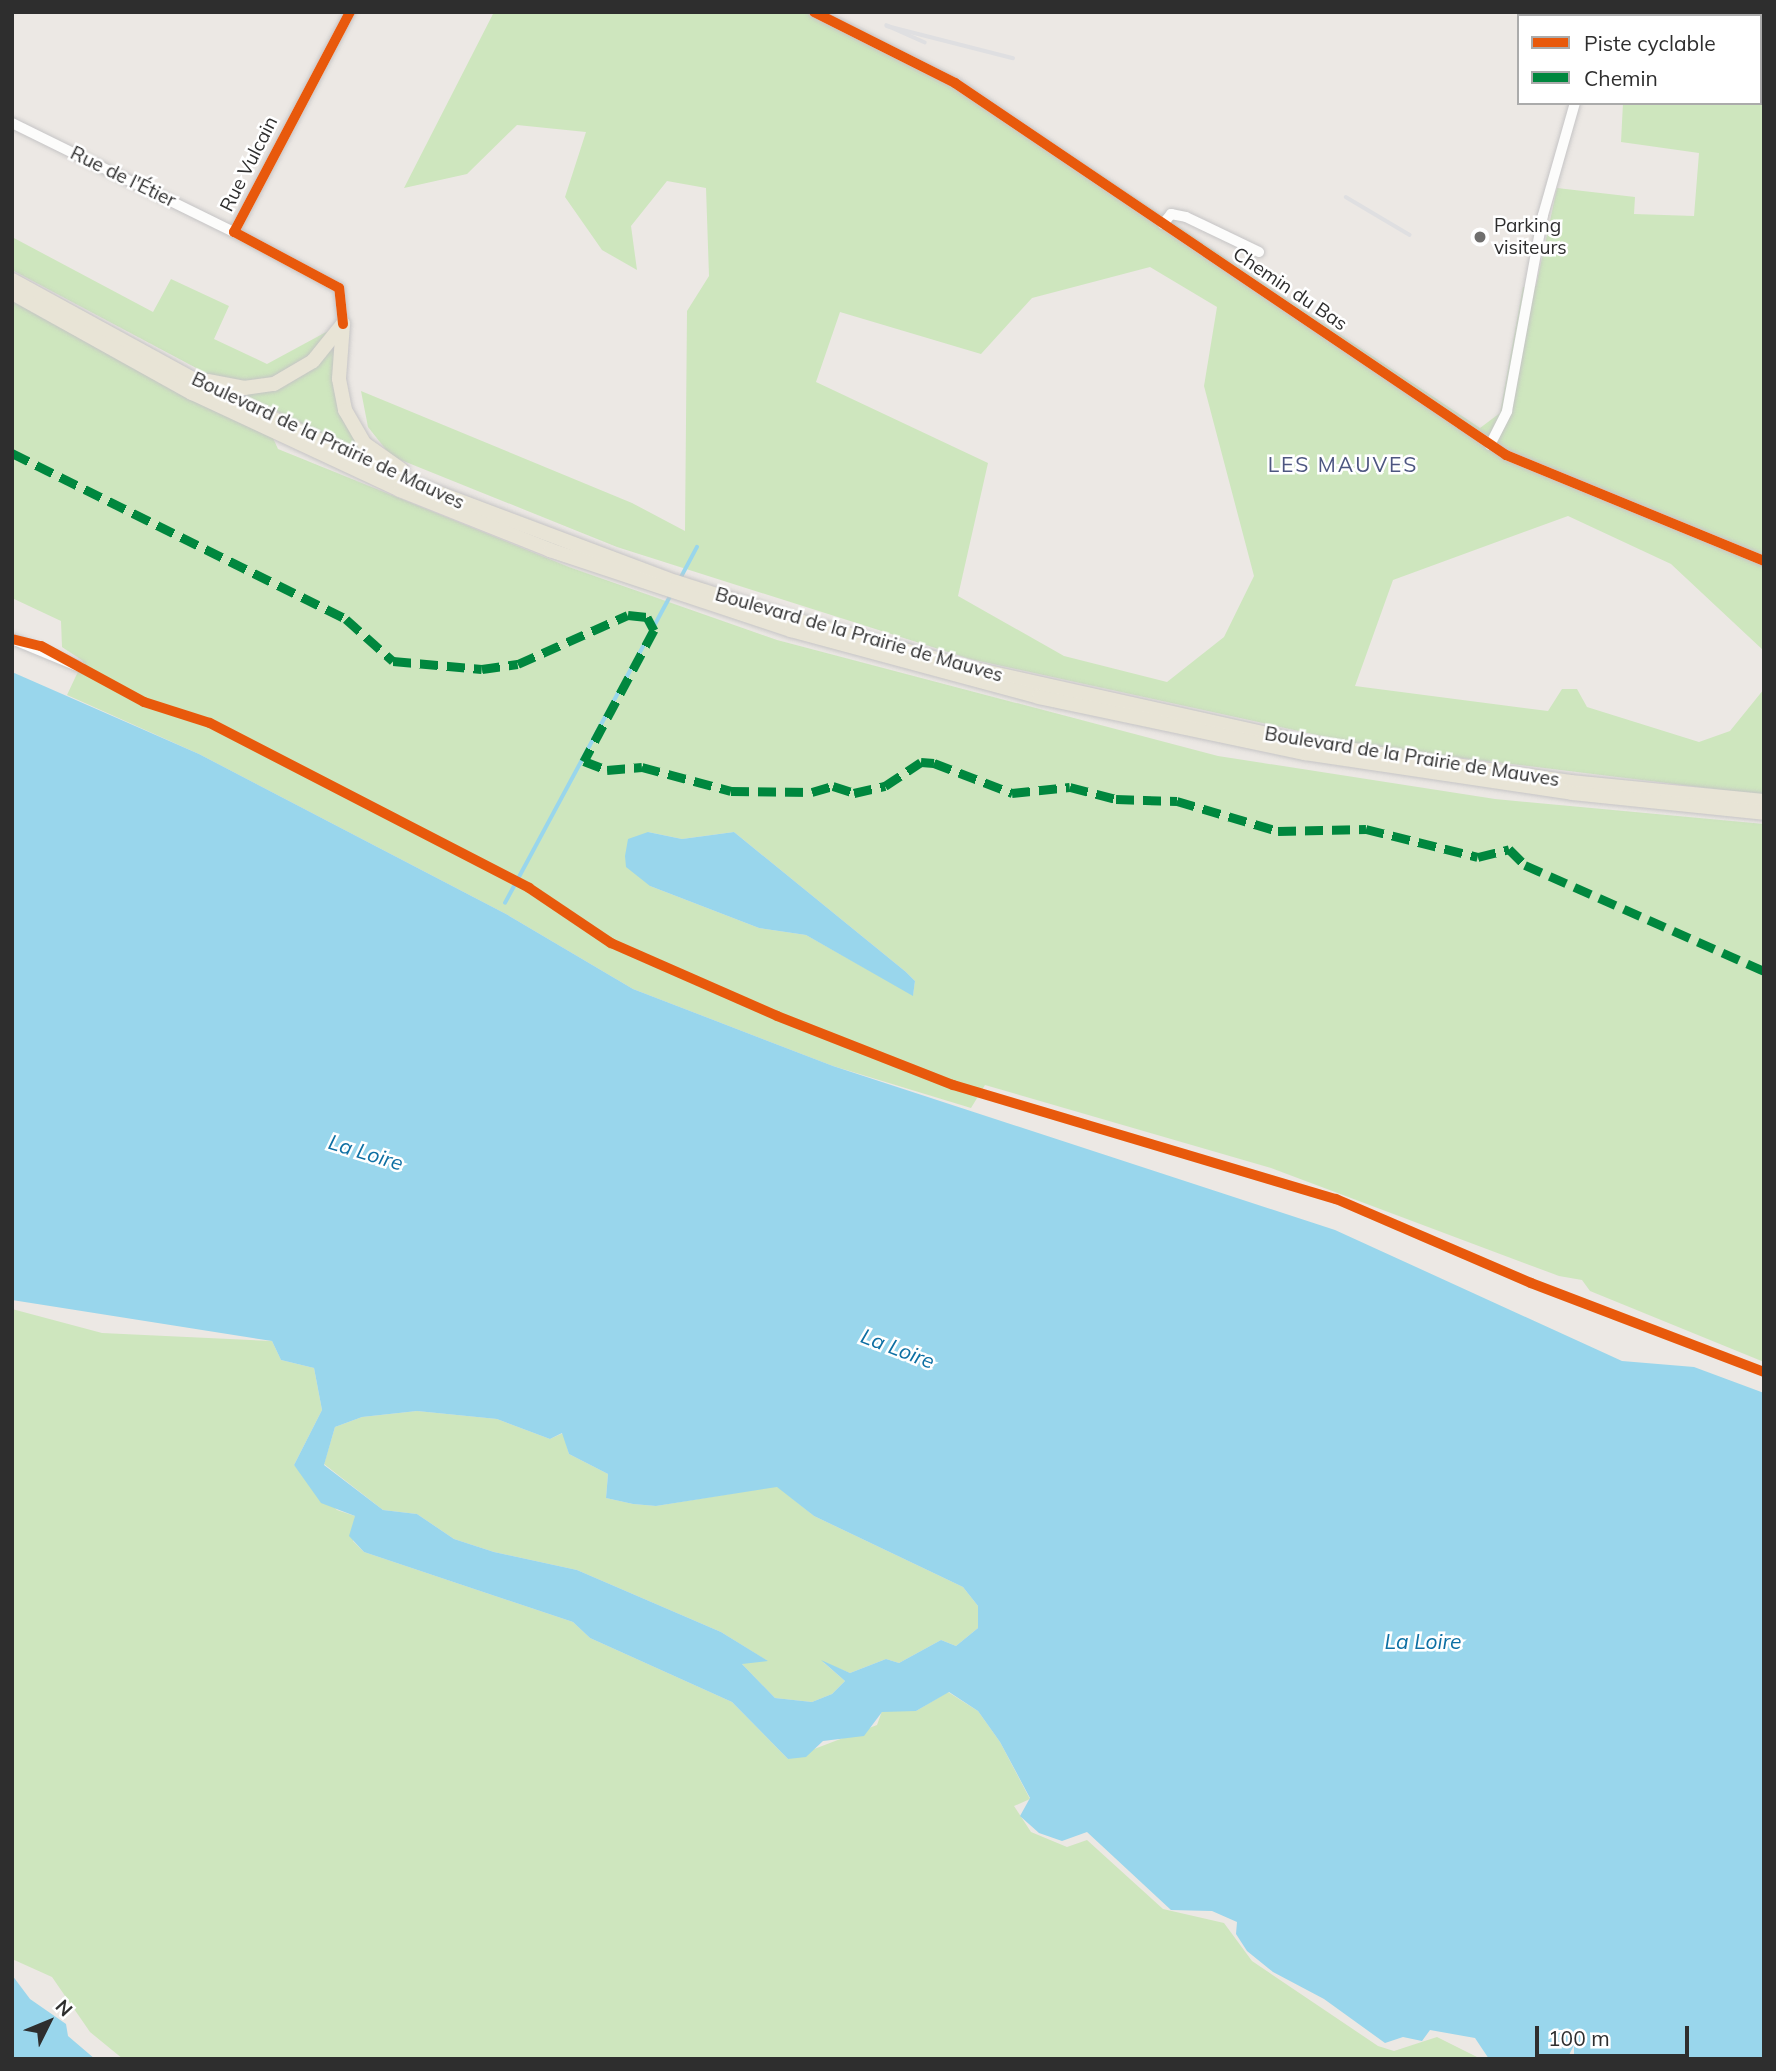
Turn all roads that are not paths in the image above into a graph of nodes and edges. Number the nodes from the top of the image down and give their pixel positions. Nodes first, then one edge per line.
1 (350, 12) edge
2 (814, 12) edge
3 (1574, 105) edge
4 (12, 123) edge
5 (1163, 224) junction
6 (234, 232) junction
7 (1259, 252) dead end
8 (12, 274) edge
9 (12, 280) edge
10 (12, 293) edge
11 (343, 324) junction
12 (1490, 445) junction
13 (576, 546) junction
14 (1764, 561) edge
15 (12, 639) edge
16 (80, 667) dead end
17 (1764, 801) edge
18 (1764, 813) edge

1 - 6 street, Rue Vulcain
2 - 5 street, Chemin du Bas
3 - 12 street
4 - 6 street, Rue de l'Étier
5 - 7 street
5 - 12 street, Chemin du Bas
6 - 11 street, Rue Vulcain
8 - 11 main road
9 - 13 main road, Boulevard de la Prairie de Mauves
10 - 18 main road, Boulevard de la Prairie de Mauves
11 - 13 main road
12 - 14 street, Chemin du Bas
13 - 17 main road, Boulevard de la Prairie de Mauves
15 - 16 street

